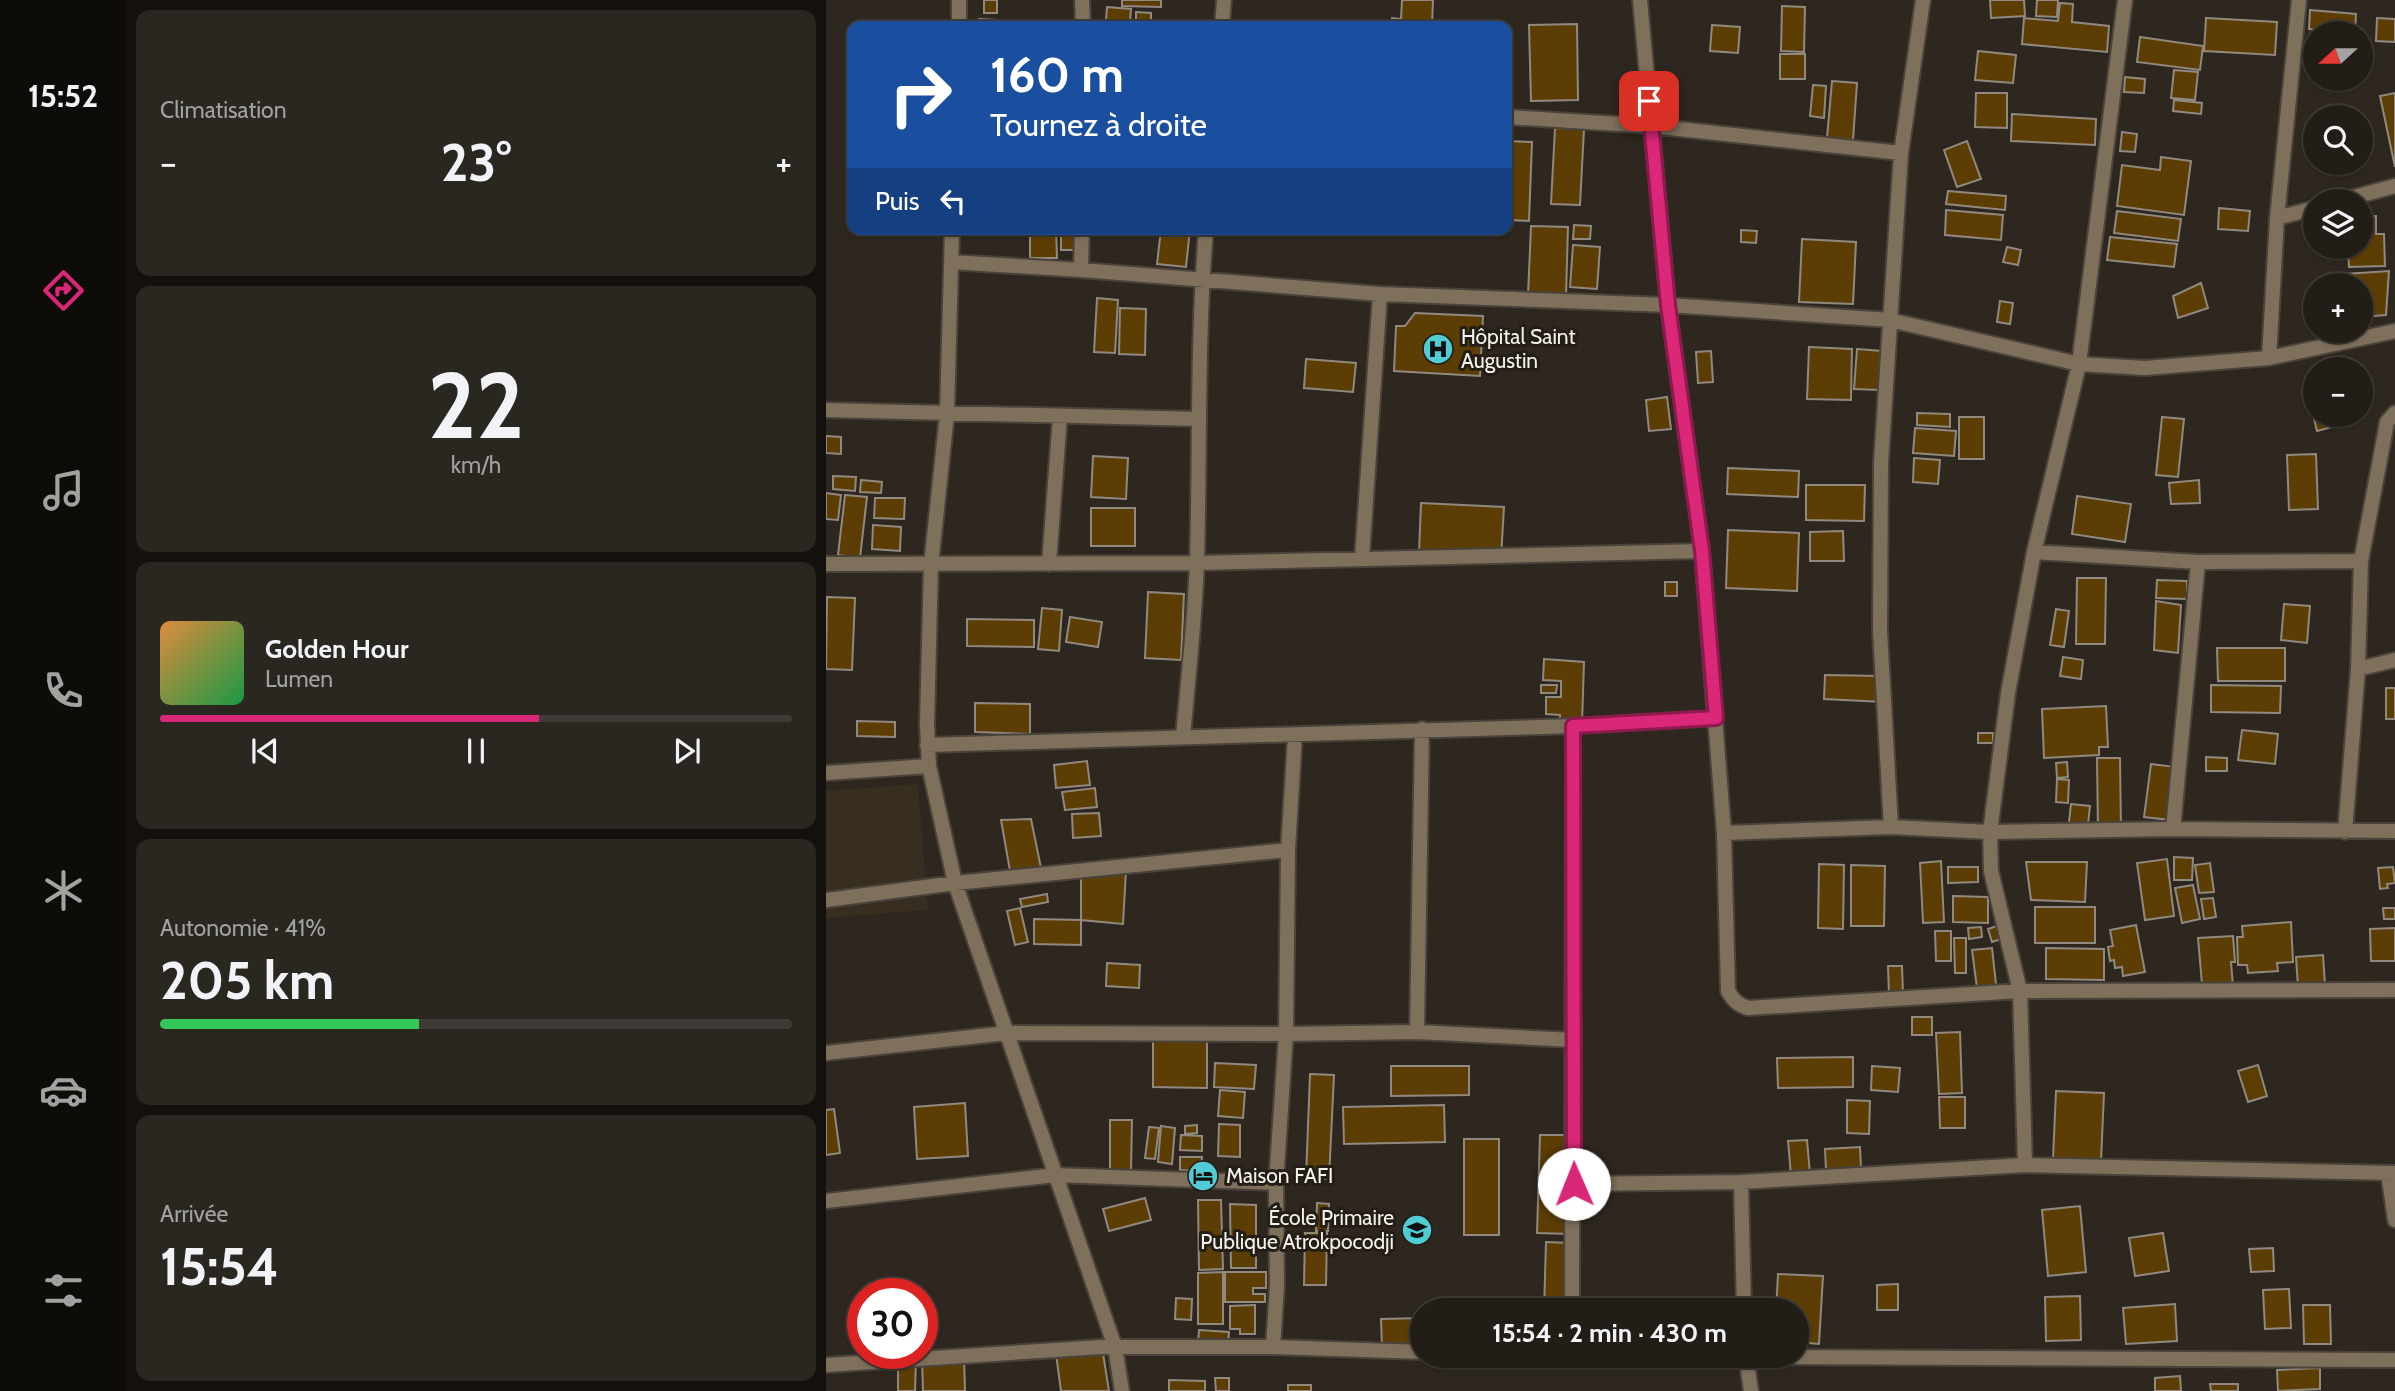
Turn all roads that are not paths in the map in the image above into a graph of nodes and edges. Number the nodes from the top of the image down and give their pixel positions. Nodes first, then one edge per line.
1 (959, 0) edge
2 (1082, 0) edge
3 (1224, 0) edge
4 (1640, 0) edge
5 (1923, 0) edge
6 (2125, 0) edge
7 (2298, 0) edge
8 (959, 21) edge
9 (1083, 21) edge
10 (1222, 21) edge
11 (1512, 117) edge
12 (1651, 126) junction
13 (1901, 153) junction
14 (2395, 186) edge
15 (2373, 192) edge
16 (2303, 211) edge
17 (2277, 218) junction
18 (952, 235) edge
19 (1082, 235) edge
20 (1206, 235) edge
21 (951, 262) junction
22 (1081, 270) junction
23 (1202, 281) junction
24 (1380, 294) junction
25 (1668, 305) junction
26 (1890, 320) junction
27 (2395, 331) edge
28 (2269, 358) junction
29 (2079, 364) junction
30 (826, 410) edge
31 (947, 414) junction
32 (2395, 414) edge
33 (1060, 415) junction
34 (1198, 419) junction
35 (1702, 551) junction
36 (2034, 552) junction
37 (1362, 558) junction
38 (2361, 561) junction
39 (2198, 562) junction
40 (1197, 563) junction
41 (826, 564) edge
42 (1049, 564) junction
43 (931, 565) junction
44 (2395, 660) edge
45 (2358, 668) junction
46 (1716, 718) junction
47 (1573, 726) junction
48 (1422, 729) junction
49 (1296, 735) junction
50 (1183, 737) junction
51 (927, 745) junction
52 (929, 766) junction
53 (826, 773) edge
54 (1891, 827) junction
55 (2173, 829) junction
56 (2395, 831) edge
57 (1990, 832) junction
58 (2345, 832) junction
59 (1724, 833) junction
60 (1288, 850) junction
61 (954, 883) junction
62 (826, 900) edge
63 (2395, 990) edge
64 (2020, 991) junction
65 (1417, 1032) junction
66 (1007, 1033) junction
67 (1286, 1034) junction
68 (1573, 1040) junction
69 (826, 1053) edge
70 (2025, 1165) junction
71 (2392, 1173) edge
72 (1055, 1175) junction
73 (1741, 1182) junction
74 (1276, 1183) junction
75 (1574, 1184) junction
76 (826, 1201) edge
77 (2395, 1220) edge
78 (1572, 1298) edge
79 (1744, 1298) edge
80 (1115, 1347) junction
81 (1273, 1347) junction
82 (1410, 1352) edge
83 (1809, 1356) edge
84 (2395, 1360) edge
85 (826, 1365) edge
86 (1748, 1368) edge
87 (1122, 1391) edge
88 (1751, 1391) edge

1 - 8 street
2 - 9 street
3 - 10 street
4 - 12 street
5 - 13 street
6 - 29 street
7 - 17 street
11 - 12 street
12 - 13 street
12 - 25 street
13 - 26 street
14 - 15 street
16 - 17 street
17 - 28 street
18 - 21 street
19 - 22 street
20 - 23 street
21 - 22 street
21 - 31 street
22 - 23 street
23 - 24 street
23 - 34 street
24 - 25 street
24 - 37 street
25 - 26 street
25 - 35 street
26 - 29 street
26 - 54 street
27 - 28 street
28 - 29 street
29 - 36 street
30 - 31 street
31 - 33 street
31 - 43 street
32 - 38 street
33 - 34 street
33 - 42 street
34 - 40 street
35 - 37 street
35 - 46 street
36 - 39 street
36 - 57 street
37 - 40 street
38 - 39 street
38 - 45 street
39 - 55 street
40 - 42 street
40 - 50 street
41 - 43 street
42 - 43 street
43 - 51 street
44 - 45 street
45 - 58 street
46 - 47 street
46 - 59 street
47 - 48 street
47 - 68 street
48 - 49 street
48 - 65 street
49 - 50 street
49 - 60 street
50 - 51 street
51 - 52 street
52 - 53 street
52 - 61 street
54 - 57 street
54 - 59 street
55 - 57 street
55 - 58 street
56 - 58 street
57 - 64 street
59 - 64 street
60 - 61 street
60 - 67 street
61 - 62 street
61 - 66 street
63 - 64 street
64 - 70 street
65 - 67 street
65 - 68 street
66 - 67 street
66 - 69 street
66 - 72 street
67 - 74 street
68 - 75 street
70 - 71 street
70 - 73 street
71 - 77 street
72 - 74 street
72 - 76 street
72 - 80 street
73 - 75 street
73 - 79 street
74 - 81 street
75 - 78 street
80 - 81 street
80 - 85 street
80 - 87 street
81 - 82 street
83 - 84 street
86 - 88 street

